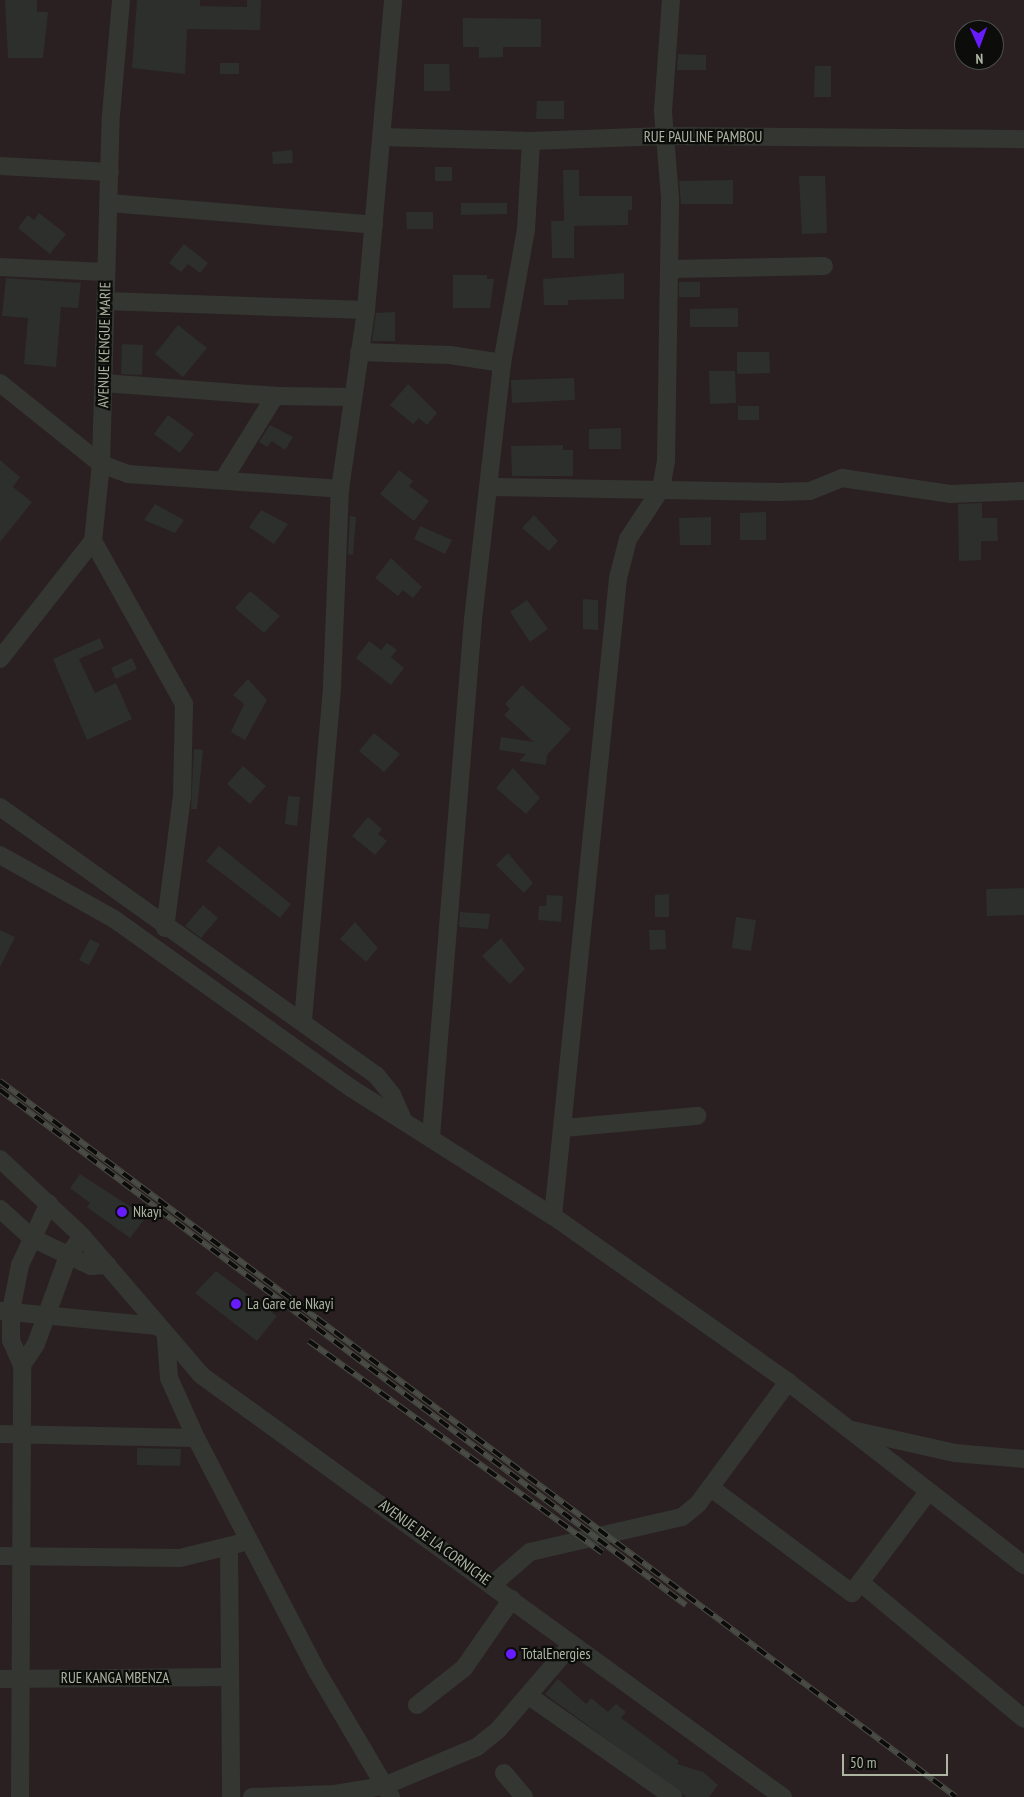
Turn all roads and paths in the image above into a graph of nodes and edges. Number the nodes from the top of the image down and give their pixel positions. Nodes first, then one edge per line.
1 (121, 0) edge
2 (393, 0) edge
3 (671, 0) edge
4 (664, 136) junction
5 (381, 137) junction
6 (1024, 139) edge
7 (531, 141) junction
8 (0, 166) edge
9 (110, 172) junction
10 (109, 203) junction
11 (374, 225) junction
12 (824, 266) dead end
13 (0, 267) edge
14 (670, 269) junction
15 (105, 272) junction
16 (106, 301) junction
17 (366, 310) junction
18 (359, 352) junction
19 (502, 363) junction
20 (0, 383) edge
21 (104, 383) junction
22 (275, 396) junction
23 (352, 397) junction
24 (100, 464) junction
25 (223, 480) junction
26 (489, 487) junction
27 (340, 489) junction
28 (662, 490) junction
29 (1024, 491) edge
30 (93, 541) junction
31 (0, 658) edge
32 (0, 807) edge
33 (0, 855) edge
34 (164, 928) junction
35 (303, 1020) junction
36 (696, 1116) dead end
37 (403, 1120) junction
38 (564, 1128) junction
39 (432, 1137) junction
40 (0, 1159) edge
41 (49, 1204) junction
42 (0, 1209) edge
43 (553, 1216) junction
44 (82, 1236) junction
45 (32, 1238) junction
46 (68, 1256) junction
47 (108, 1265) junction
48 (6, 1311) edge
49 (46, 1316) junction
50 (161, 1332) junction
51 (22, 1365) junction
52 (788, 1382) junction
53 (841, 1426) junction
54 (0, 1434) edge
55 (22, 1434) junction
56 (196, 1438) junction
57 (1024, 1459) edge
58 (711, 1488) junction
59 (928, 1492) junction
60 (249, 1541) junction
61 (229, 1548) junction
62 (0, 1556) edge
63 (24, 1556) junction
64 (1024, 1565) edge
65 (861, 1583) junction
66 (493, 1584) junction
67 (512, 1599) junction
68 (571, 1645) junction
69 (230, 1677) junction
70 (0, 1679) edge
71 (21, 1679) junction
72 (529, 1696) junction
73 (417, 1705) dead end
74 (1024, 1719) edge
75 (504, 1773) dead end
76 (387, 1792) edge
77 (20, 1797) edge
78 (231, 1797) edge
79 (252, 1797) edge
80 (524, 1797) edge
81 (673, 1797) edge
82 (783, 1797) edge

1 - 9 street, AVENUE KENGUE MARIE
2 - 5 street
3 - 4 street
4 - 6 street, RUE PAULINE PAMBOU
4 - 7 street, RUE PAULINE PAMBOU
4 - 14 street
5 - 7 street, RUE PAULINE PAMBOU
5 - 11 street
7 - 19 street
8 - 9 street
9 - 10 street, AVENUE KENGUE MARIE
10 - 11 street
10 - 15 street, AVENUE KENGUE MARIE
11 - 17 street
12 - 14 street
13 - 15 street
14 - 28 street
15 - 16 street, AVENUE KENGUE MARIE
16 - 17 street
16 - 21 street, AVENUE KENGUE MARIE
17 - 18 street
18 - 19 street
18 - 23 street
19 - 26 street
20 - 24 street
21 - 22 street
21 - 24 street, AVENUE KENGUE MARIE
22 - 23 street
22 - 25 street
23 - 27 street
24 - 25 street
24 - 30 street, AVENUE KENGUE MARIE
25 - 27 street
26 - 28 street
26 - 39 street
27 - 35 street
28 - 29 street
28 - 38 street
30 - 31 street
30 - 34 street
32 - 34 street
33 - 37 street
34 - 35 street
35 - 37 street
36 - 38 street
37 - 39 street
38 - 43 street
39 - 43 street
40 - 41 street, AVENUE DE LA CORNICHE
41 - 44 street, AVENUE DE LA CORNICHE
41 - 45 street
42 - 45 street
43 - 52 street
44 - 46 street
44 - 47 street, AVENUE DE LA CORNICHE
45 - 46 street
45 - 48 street
46 - 47 street
46 - 49 street
47 - 50 street, AVENUE DE LA CORNICHE
48 - 49 street
48 - 51 street
49 - 50 street
49 - 51 street
50 - 56 street
50 - 66 street, AVENUE DE LA CORNICHE
51 - 55 street
52 - 53 street
52 - 58 street
53 - 57 street
53 - 59 street
54 - 55 street
55 - 56 street
55 - 63 street
56 - 60 street
58 - 65 street
58 - 66 street
59 - 64 street
59 - 65 street
60 - 61 street
60 - 76 street
61 - 63 street
61 - 69 street
62 - 63 street
63 - 71 street
65 - 74 street
66 - 67 street, AVENUE DE LA CORNICHE
67 - 68 street, AVENUE DE LA CORNICHE
67 - 73 street
68 - 72 street
68 - 82 street, AVENUE DE LA CORNICHE
69 - 71 street, RUE KANGA MBENZA
69 - 78 street
70 - 71 street, RUE KANGA MBENZA
71 - 77 street
72 - 76 street
72 - 81 street
75 - 80 street
76 - 79 street

